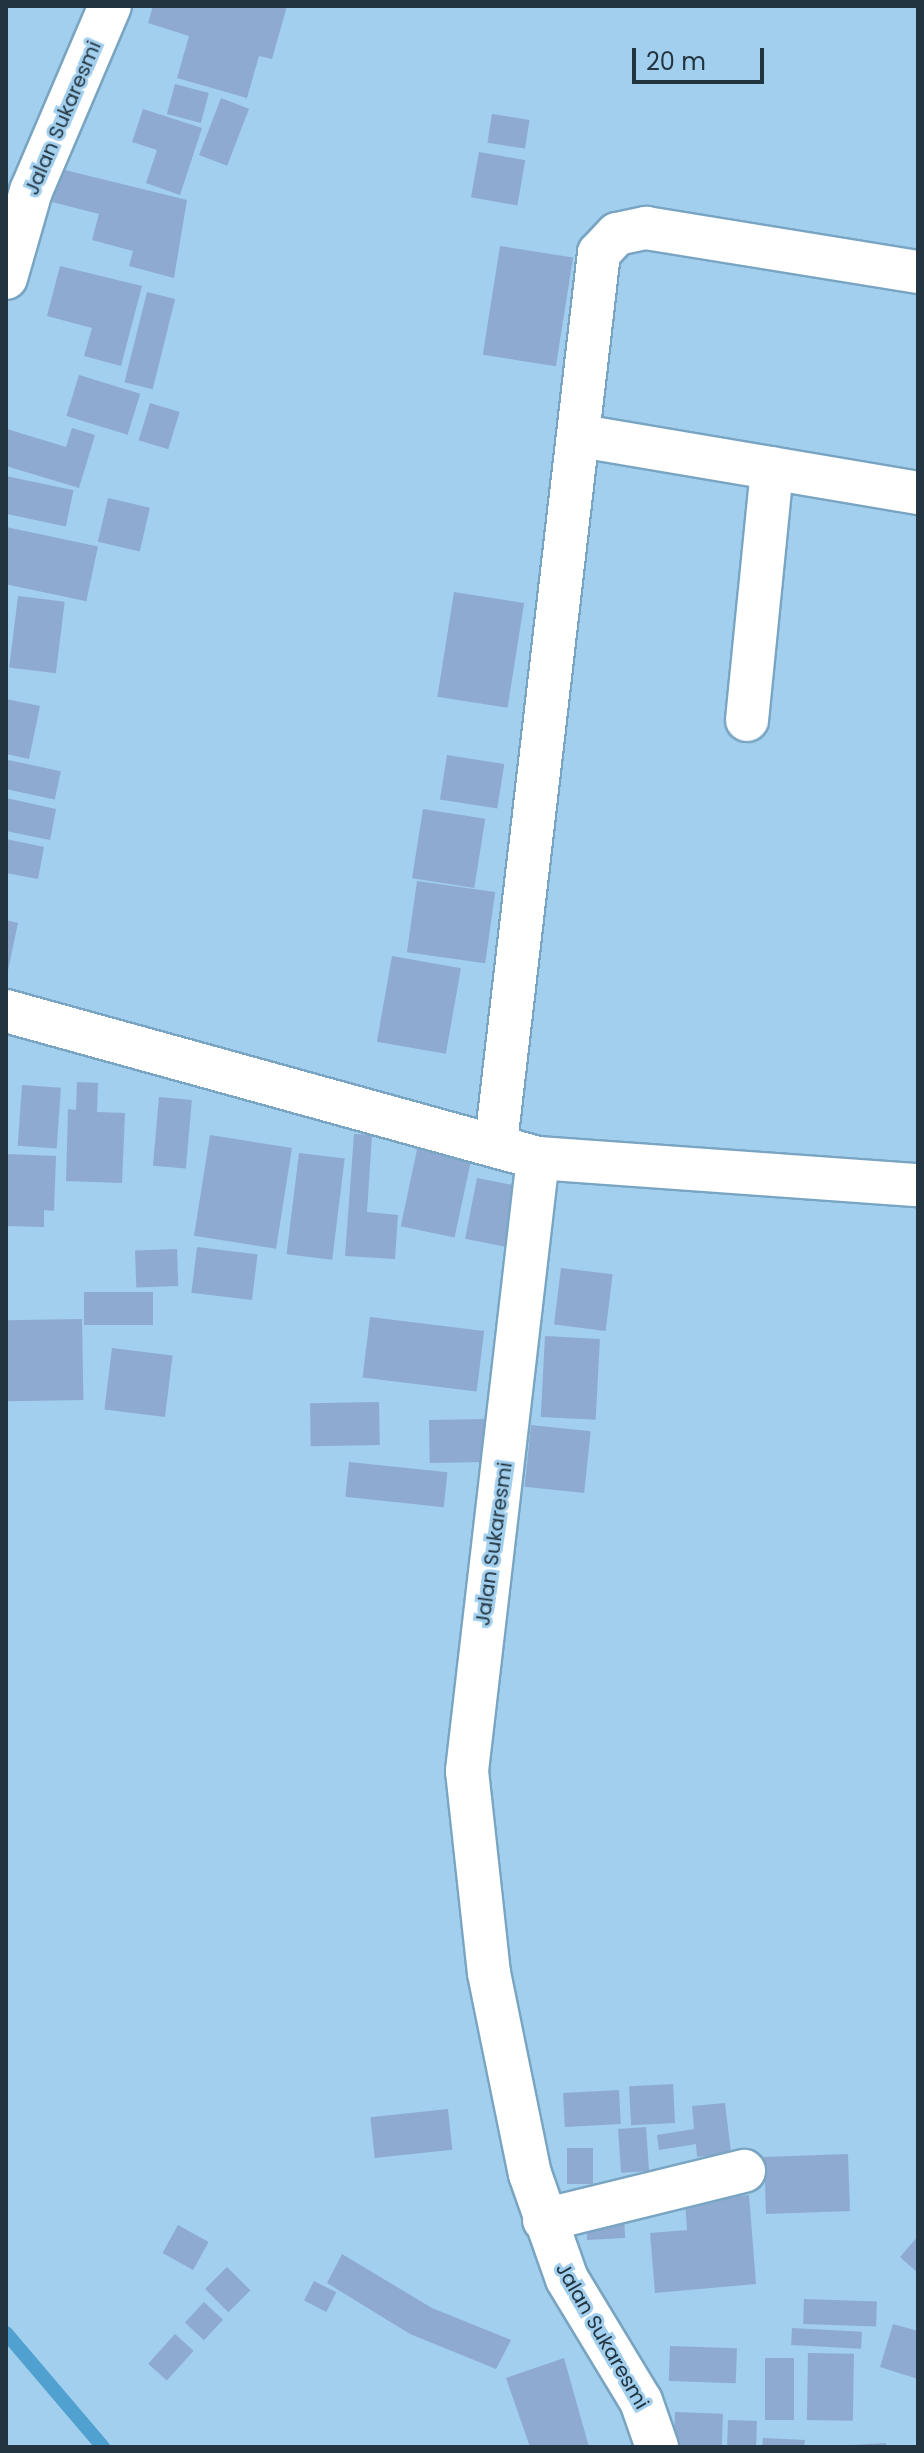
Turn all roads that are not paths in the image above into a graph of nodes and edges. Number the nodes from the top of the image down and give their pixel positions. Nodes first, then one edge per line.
1 (110, 6) edge
2 (918, 272) edge
3 (6, 278) edge
4 (581, 436) junction
5 (772, 468) junction
6 (918, 493) edge
7 (747, 720) dead end
8 (6, 1011) edge
9 (496, 1143) junction
10 (538, 1158) junction
11 (918, 1185) edge
12 (744, 2171) dead end
13 (544, 2220) junction
14 (657, 2447) edge

1 - 3 street, Jalan Sukaresmi
2 - 4 street
4 - 5 street
4 - 9 street
5 - 6 street
5 - 7 street
8 - 9 street
9 - 10 street
10 - 11 street
10 - 13 street, Jalan Sukaresmi
12 - 13 street
13 - 14 street, Jalan Sukaresmi

